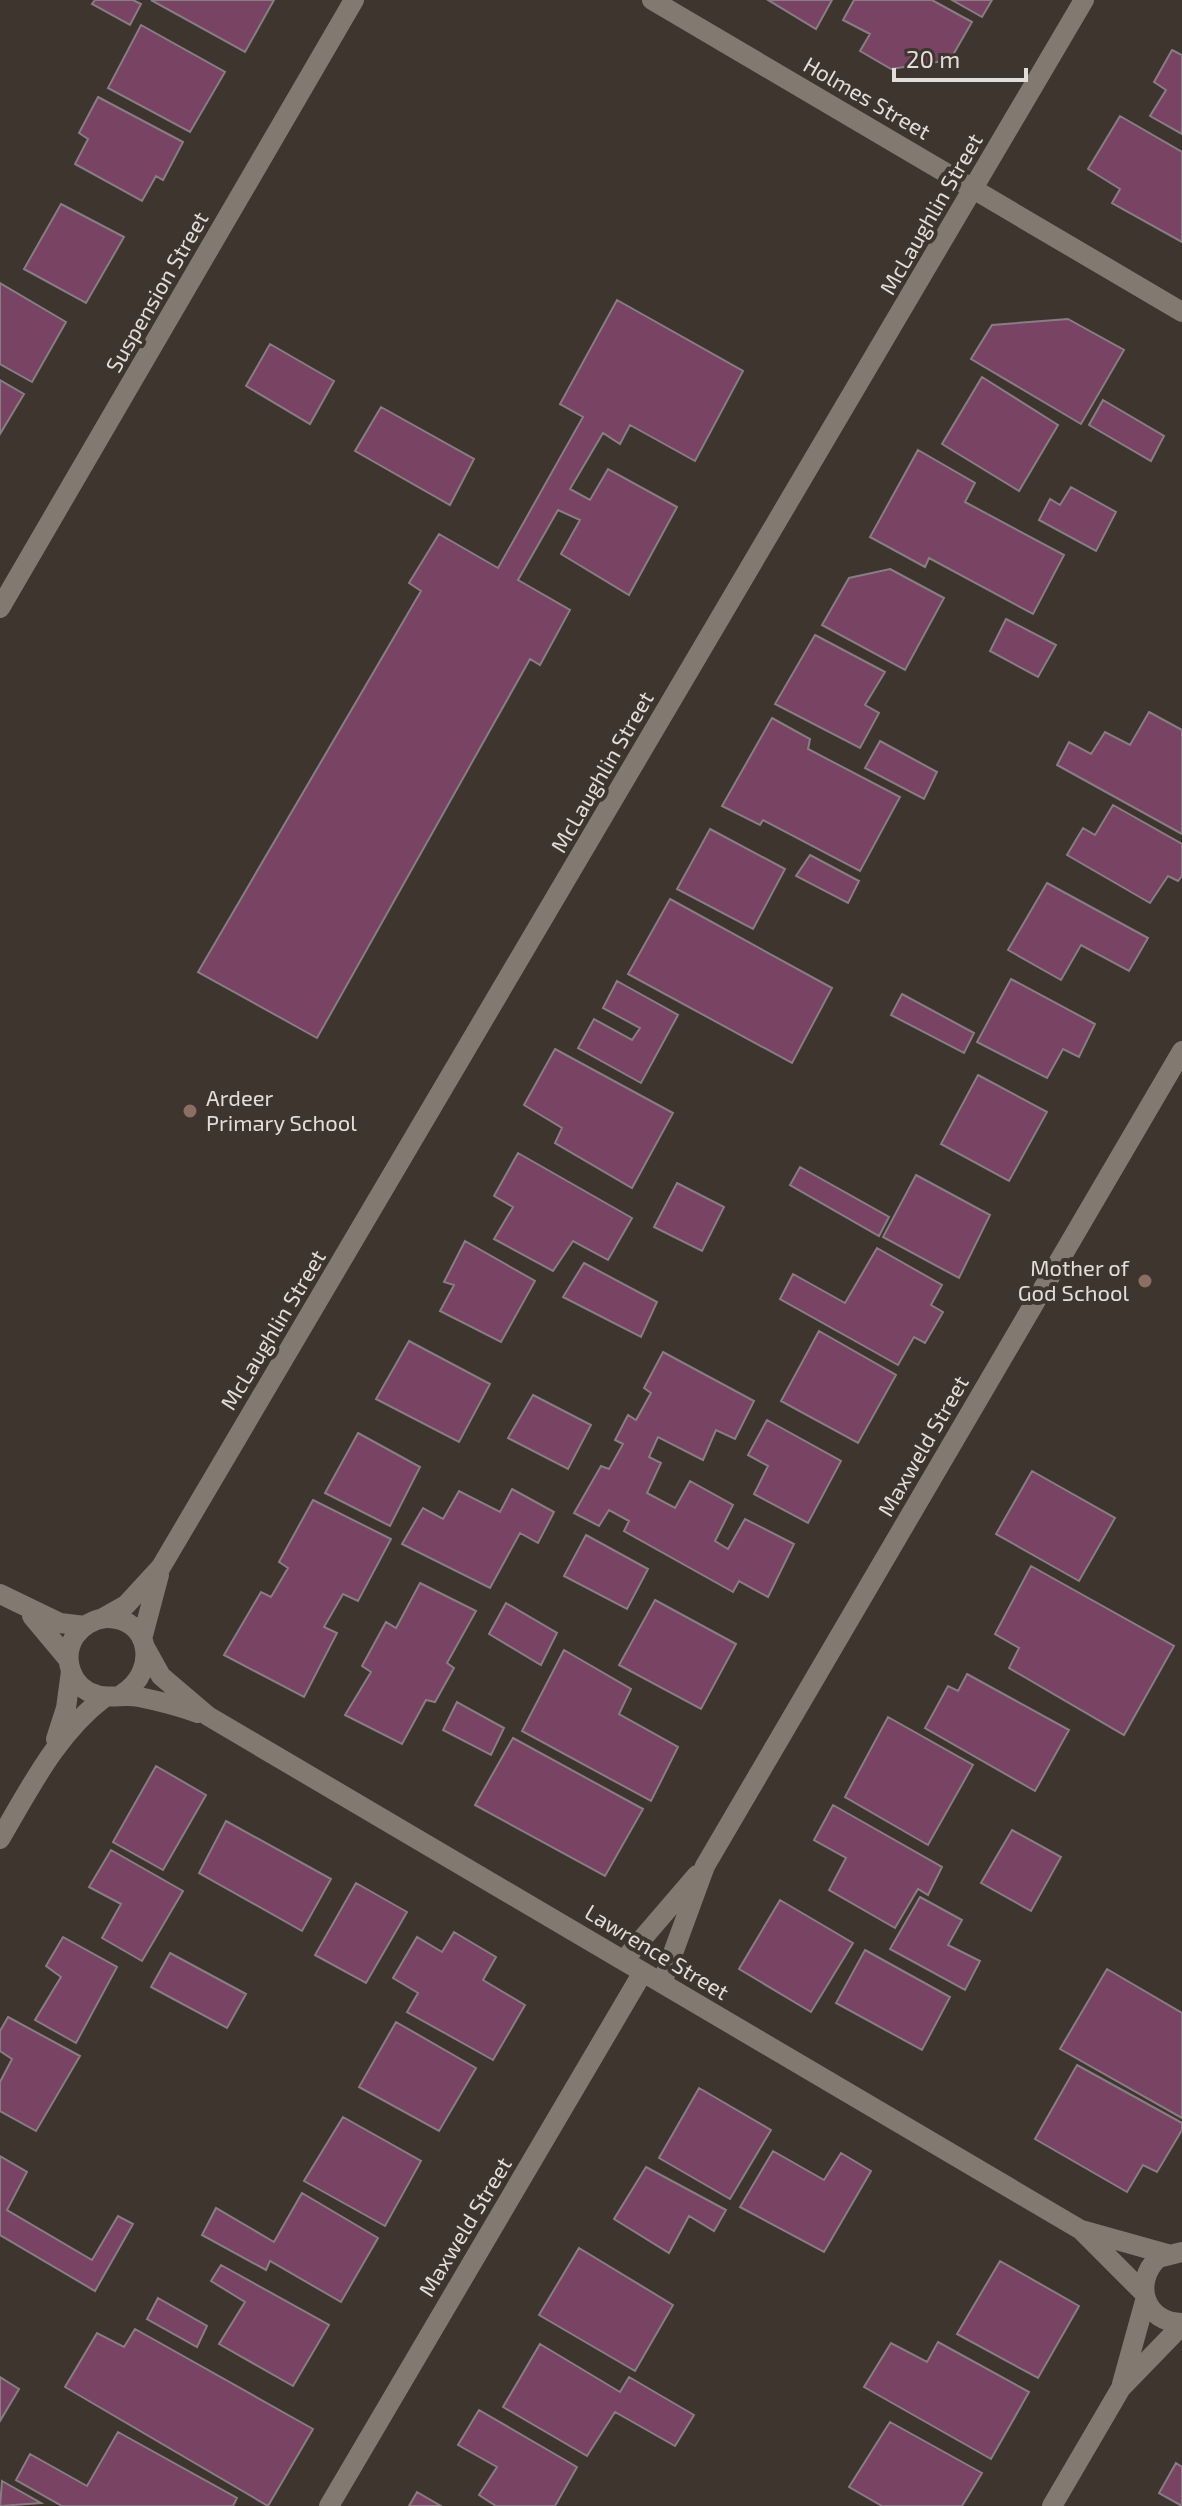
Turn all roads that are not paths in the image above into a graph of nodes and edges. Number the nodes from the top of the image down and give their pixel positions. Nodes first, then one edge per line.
1 (354, 0) edge
2 (652, 0) edge
3 (1084, 0) edge
4 (974, 189) junction
5 (1182, 312) edge
6 (0, 608) edge
7 (1182, 1051) edge
8 (161, 1567) junction
9 (0, 1594) edge
10 (27, 1610) junction
11 (94, 1622) junction
12 (144, 1644) junction
13 (69, 1665) junction
14 (114, 1695) junction
15 (208, 1716) junction
16 (52, 1750) junction
17 (0, 1839) edge
18 (705, 1866) junction
19 (624, 1960) junction
20 (643, 1972) junction
21 (662, 1983) junction
22 (1081, 2230) junction
23 (1177, 2251) edge
24 (1144, 2297) junction
25 (1182, 2324) edge
26 (1121, 2388) junction
27 (329, 2506) edge
28 (1052, 2506) edge

1 - 6 street, Suspension Street
2 - 4 street, Holmes Street
3 - 4 street, McLaughlin Street
4 - 5 street, Holmes Street
4 - 8 street, McLaughlin Street
7 - 18 street, Maxweld Street
8 - 11 street, McLaughlin Street
8 - 12 street, McLaughlin Street
9 - 10 street
10 - 11 street
10 - 13 street
11 - 12 street
11 - 13 street
12 - 14 street
12 - 15 street, Lawrence Street
13 - 14 street
13 - 16 street
14 - 15 street, Lawrence Street
14 - 16 street
15 - 19 street, Lawrence Street
16 - 17 street
18 - 19 street, Maxweld Street
18 - 21 street, Maxweld Street
19 - 20 street, Lawrence Street
20 - 21 street, Lawrence Street
20 - 27 street, Maxweld Street
21 - 22 street, Lawrence Street
22 - 23 street, Lawrence Street
22 - 24 street, Lawrence Street
23 - 24 street
24 - 25 street, Lawrence Street
24 - 26 street
25 - 26 street
26 - 28 street

